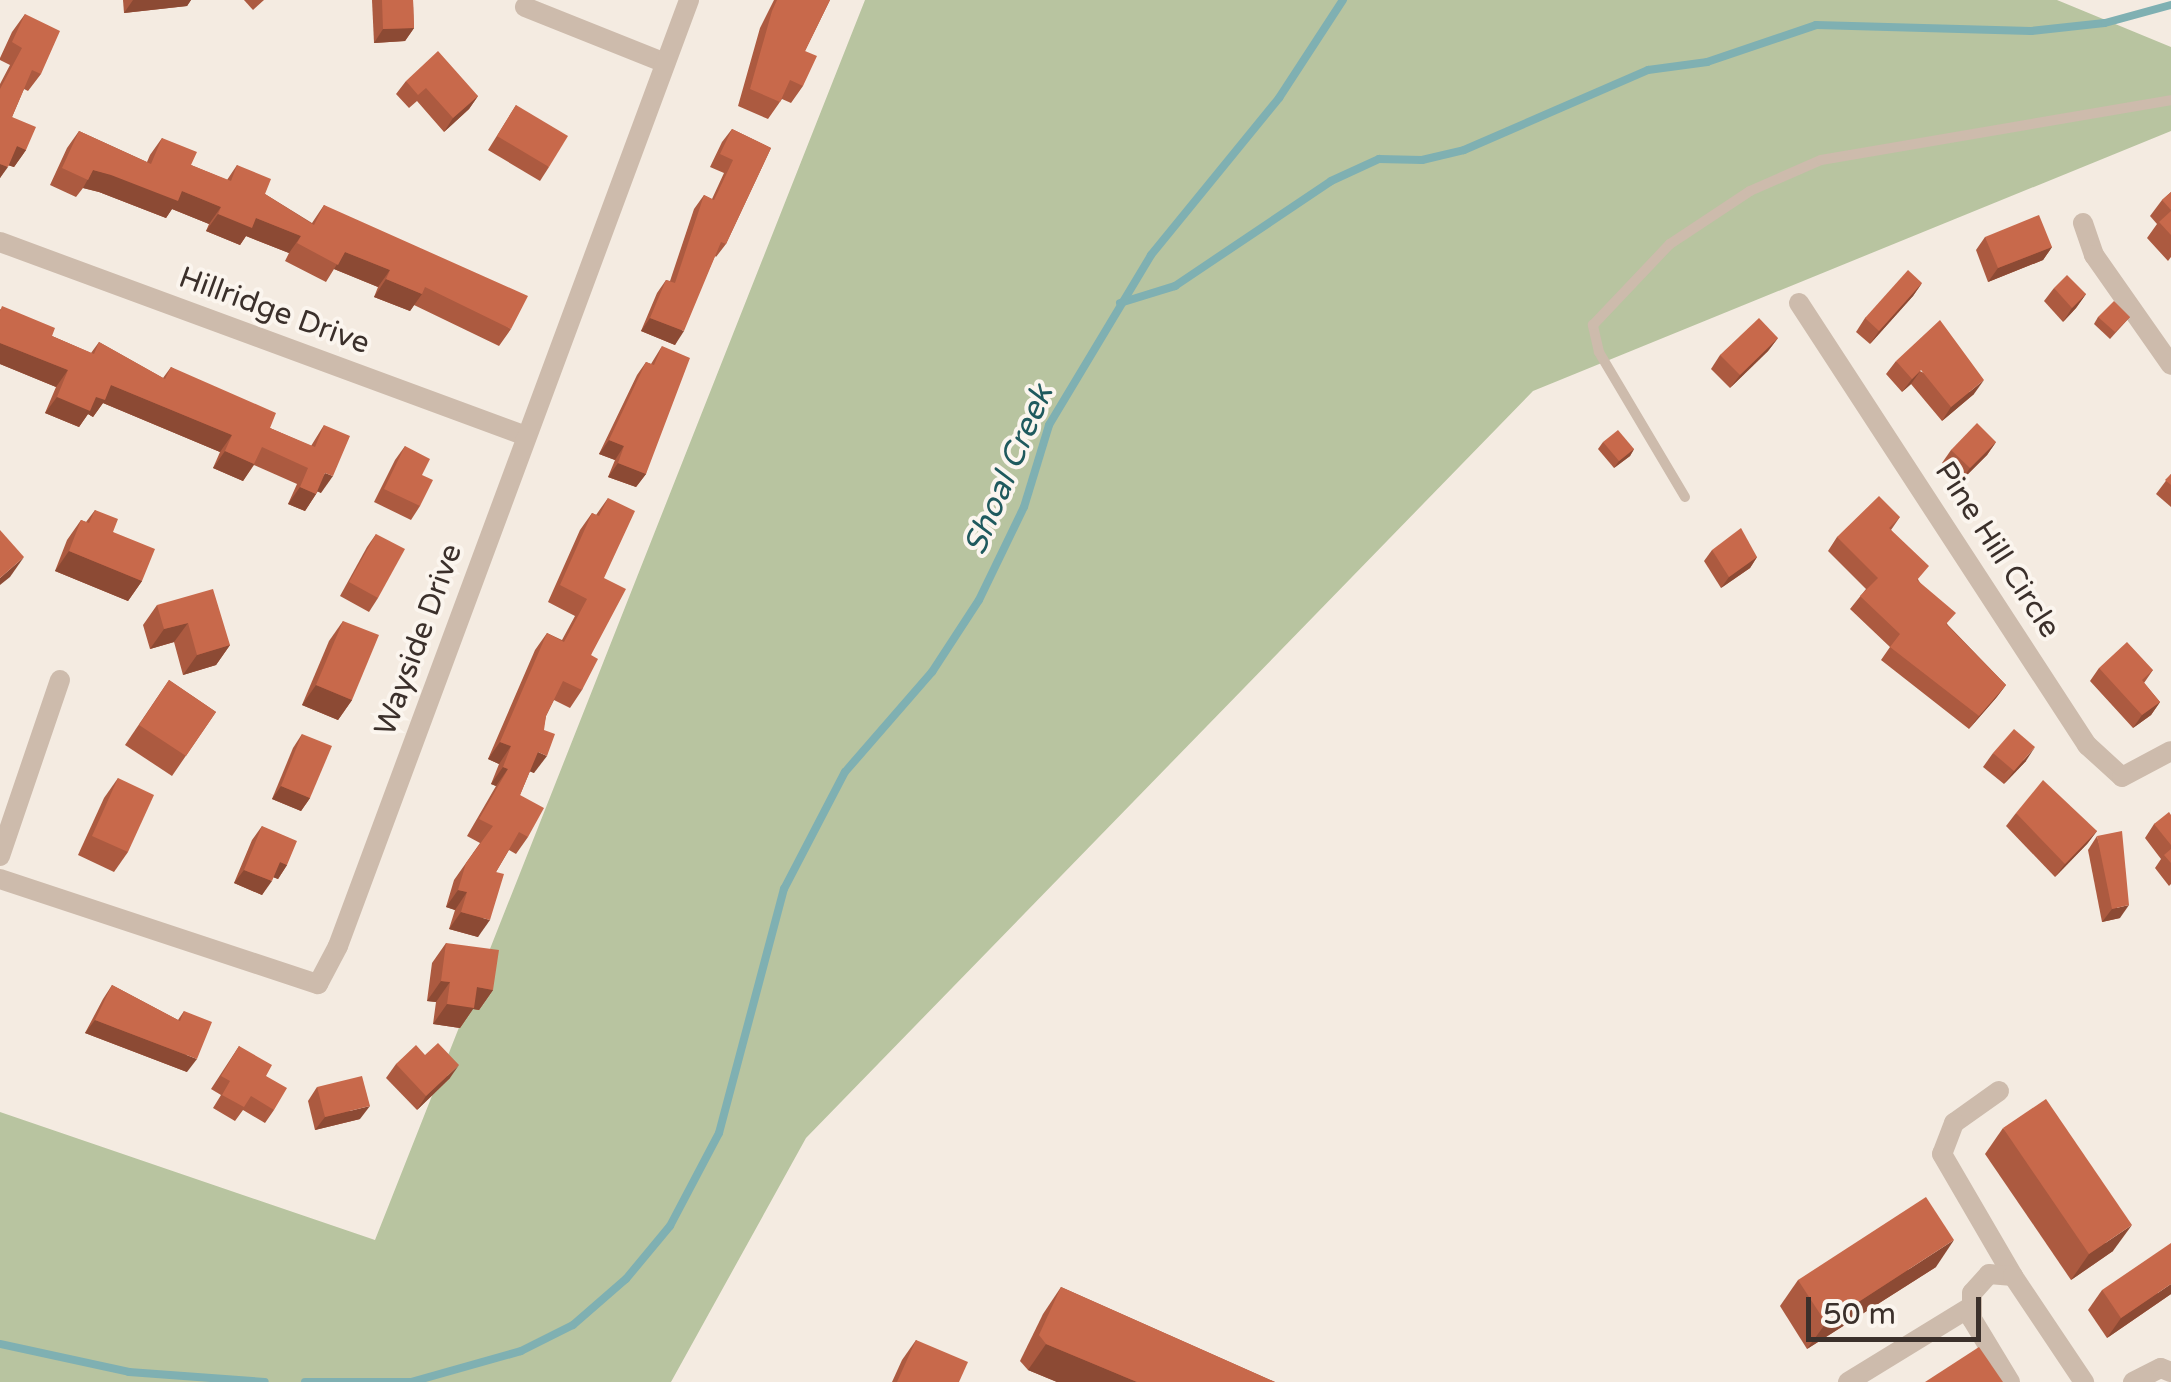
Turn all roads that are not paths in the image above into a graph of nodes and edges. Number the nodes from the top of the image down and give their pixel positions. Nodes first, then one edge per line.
1 (689, 0) edge
2 (525, 7) dead end
3 (665, 63) junction
4 (2171, 100) edge
5 (2083, 223) dead end
6 (0, 242) edge
7 (1799, 303) dead end
8 (2171, 365) edge
9 (526, 436) junction
10 (1685, 497) dead end
11 (60, 680) dead end
12 (2171, 751) edge
13 (0, 856) edge
14 (0, 878) edge
15 (1999, 1091) dead end
16 (2013, 1276) junction
17 (1972, 1306) junction
18 (2171, 1372) edge
19 (1848, 1382) edge
20 (2010, 1382) edge
21 (2084, 1382) edge
22 (2133, 1382) edge

1 - 3 street, Wayside Drive
2 - 3 street
3 - 9 street, Wayside Drive
4 - 10 lane
5 - 8 street
6 - 9 street, Hillridge Drive
7 - 12 street, Pine Hill Circle
9 - 14 street, Wayside Drive
11 - 13 street
15 - 16 street
16 - 17 street
16 - 21 street
17 - 19 street
17 - 20 street
18 - 22 street

